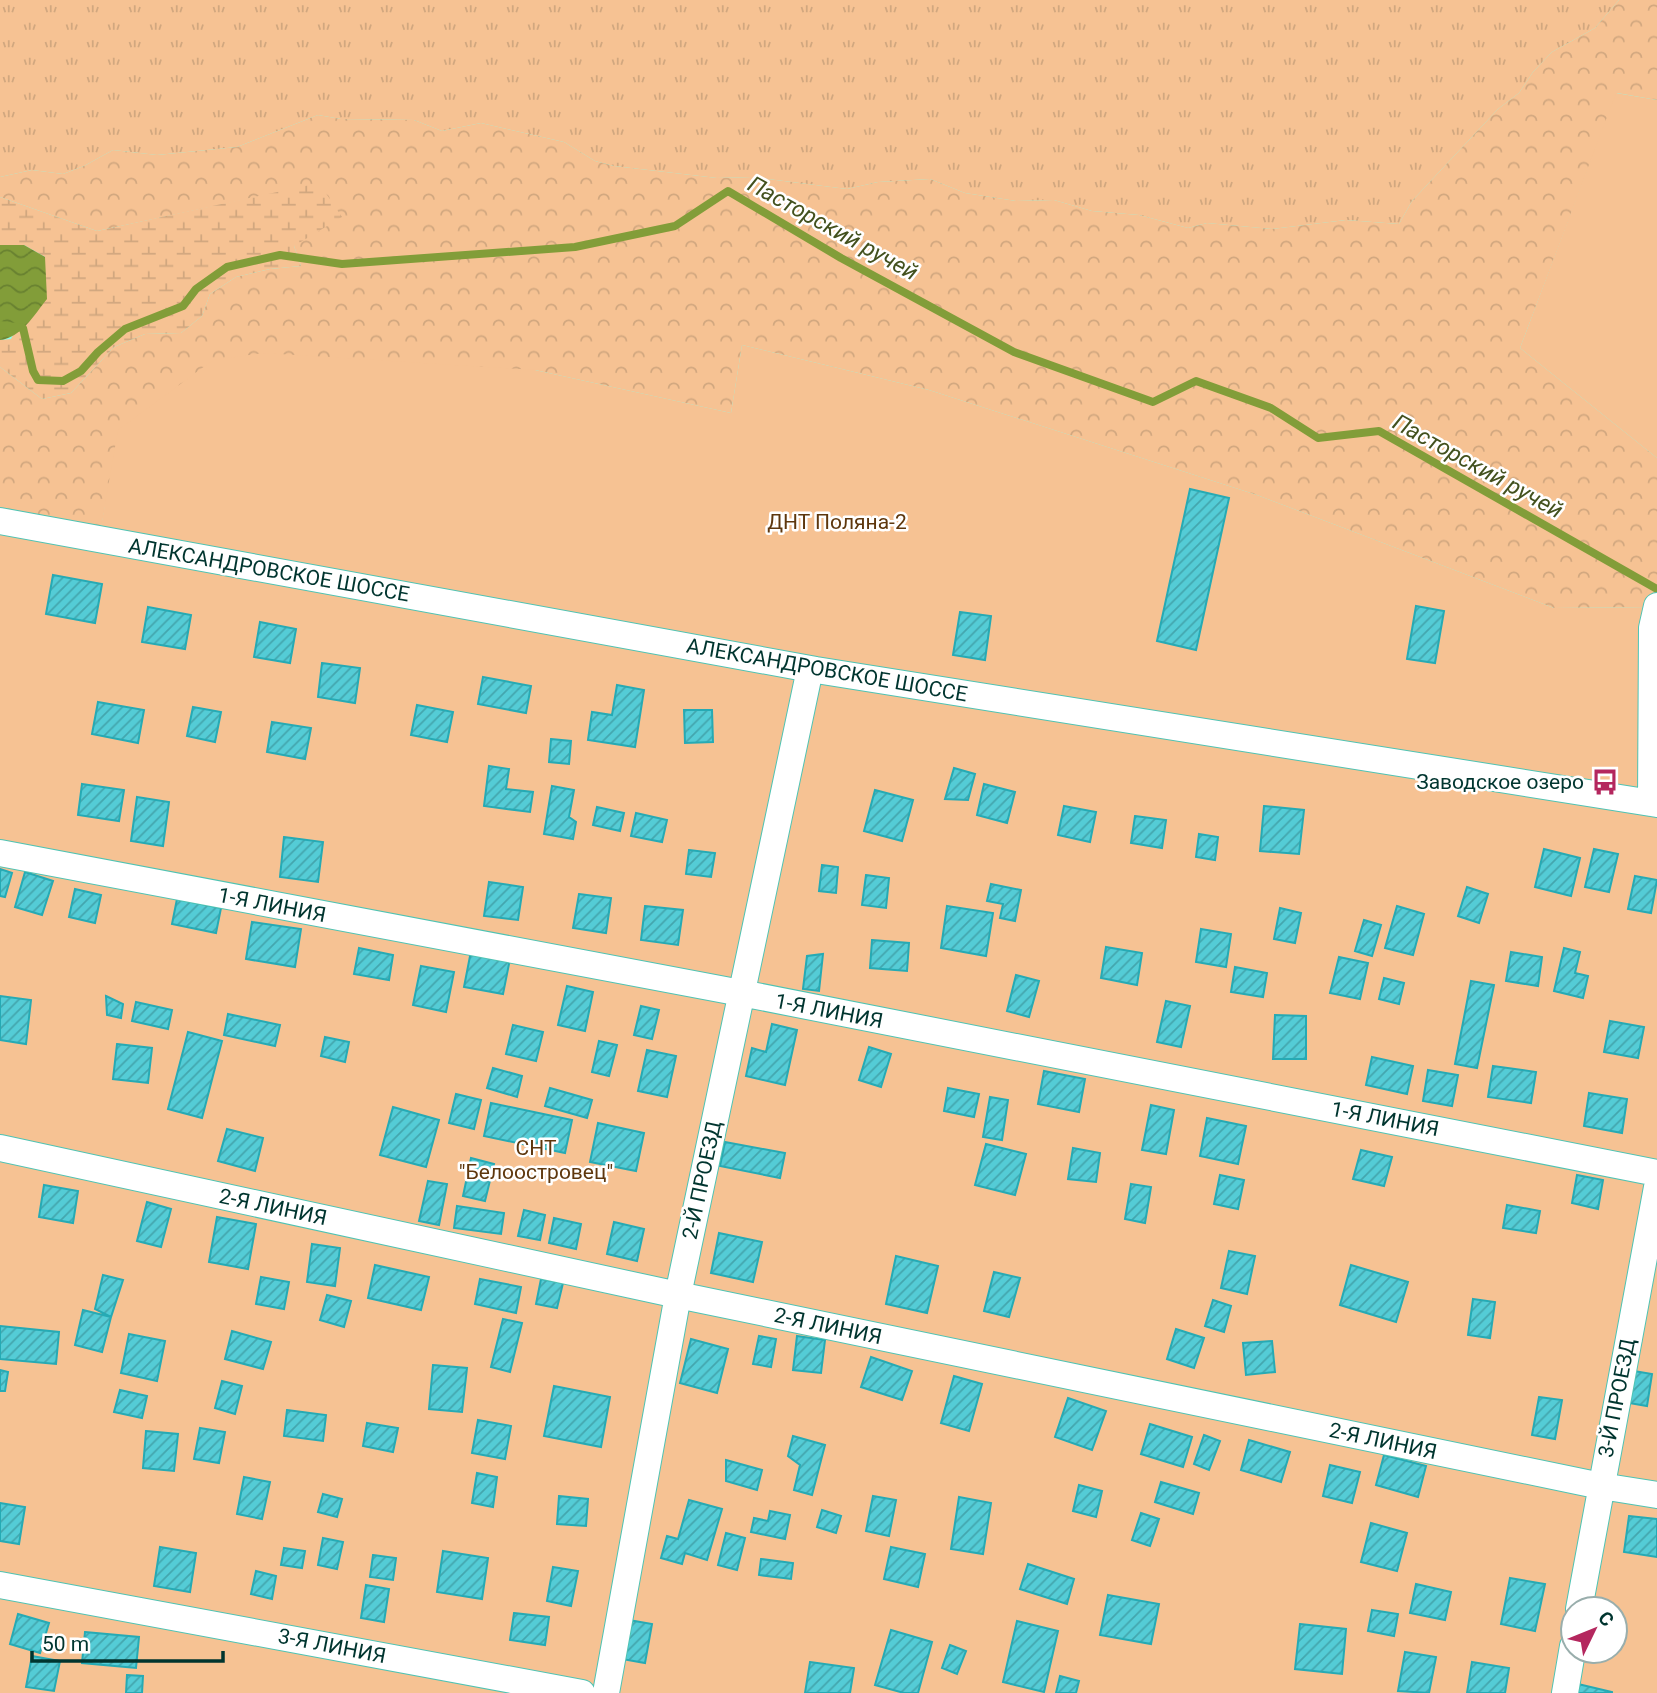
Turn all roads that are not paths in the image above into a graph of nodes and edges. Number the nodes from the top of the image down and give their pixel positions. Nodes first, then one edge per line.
1 (0, 521) edge
2 (1657, 607) edge
3 (810, 669) junction
4 (1654, 804) edge
5 (0, 853) edge
6 (741, 993) junction
7 (0, 1148) edge
8 (1657, 1173) edge
9 (1657, 1187) edge
10 (678, 1294) junction
11 (1601, 1486) junction
12 (1657, 1495) edge
13 (0, 1585) edge
14 (1582, 1595) edge
15 (1570, 1665) edge
16 (582, 1693) edge
17 (606, 1693) edge
18 (1565, 1693) edge

1 - 3 street, АЛЕКСАНДРОВСКОЕ ШОССЕ
2 - 4 street
3 - 4 street, АЛЕКСАНДРОВСКОЕ ШОССЕ
3 - 6 street, 2-Й ПРОЕЗД
5 - 6 street, 1-Я ЛИНИЯ
6 - 8 street, 1-Я ЛИНИЯ
6 - 10 street, 2-Й ПРОЕЗД
7 - 10 street, 2-Я ЛИНИЯ
9 - 11 street, 3-Й ПРОЕЗД
10 - 11 street, 2-Я ЛИНИЯ
10 - 17 street, 2-Й ПРОЕЗД
11 - 12 street, 2-Я ЛИНИЯ
11 - 14 street, 3-Й ПРОЕЗД
13 - 16 street, 3-Я ЛИНИЯ
15 - 18 street

